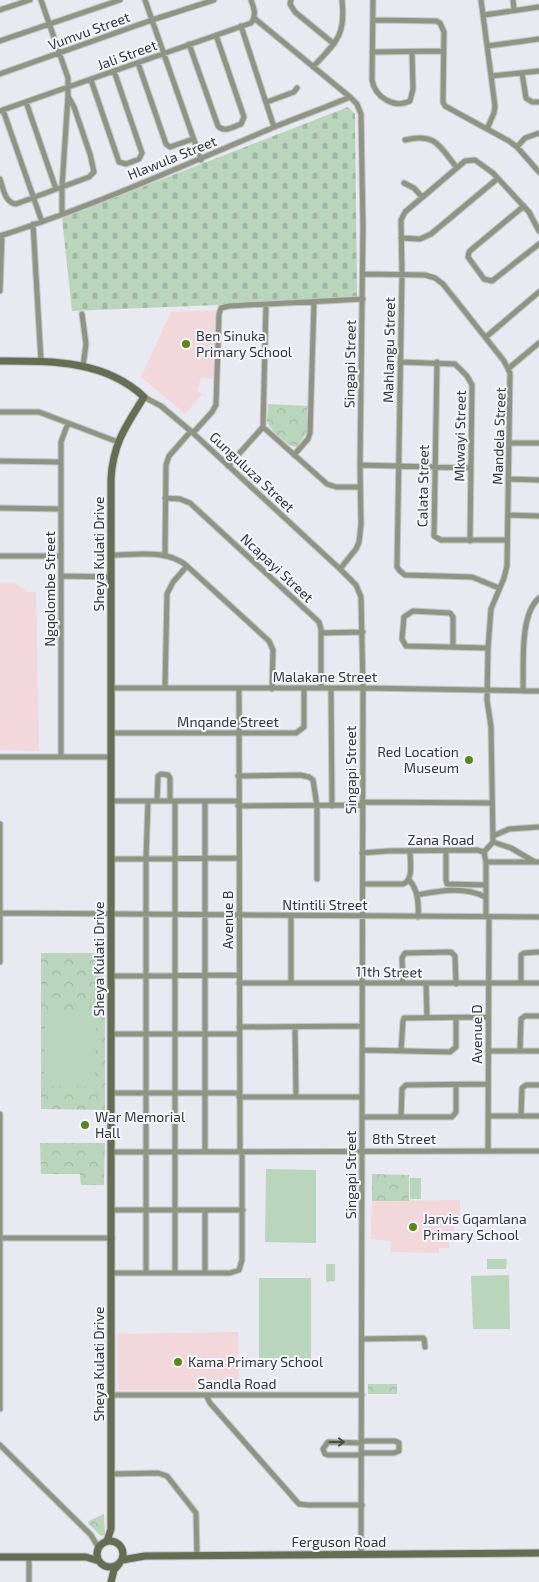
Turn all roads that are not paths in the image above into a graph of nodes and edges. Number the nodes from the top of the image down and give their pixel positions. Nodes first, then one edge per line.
1 (30, 0) edge
2 (41, 0) edge
3 (120, 0) edge
4 (145, 0) edge
5 (214, 0) edge
6 (251, 0) edge
7 (291, 0) edge
8 (342, 0) edge
9 (372, 0) edge
10 (481, 0) edge
11 (512, 0) edge
12 (539, 7) edge
13 (0, 10) edge
14 (514, 10) junction
15 (484, 15) junction
16 (254, 18) junction
17 (152, 20) junction
18 (373, 20) junction
19 (50, 24) junction
20 (241, 26) junction
21 (216, 35) junction
22 (539, 39) edge
23 (0, 42) edge
24 (190, 44) junction
25 (334, 44) junction
26 (488, 46) junction
27 (372, 52) junction
28 (412, 52) junction
29 (443, 52) junction
30 (60, 54) junction
31 (163, 54) junction
32 (138, 63) junction
33 (313, 67) junction
34 (114, 71) junction
35 (539, 71) edge
36 (522, 73) junction
37 (0, 74) edge
38 (492, 76) junction
39 (91, 80) junction
40 (68, 88) junction
41 (297, 88) dead end
42 (68, 96) junction
43 (350, 97) junction
44 (26, 102) junction
45 (267, 102) junction
46 (539, 102) edge
47 (1, 110) edge
48 (274, 127) junction
49 (487, 129) junction
50 (539, 133) edge
51 (193, 139) junction
52 (405, 140) dead end
53 (517, 147) junction
54 (201, 160) junction
55 (457, 168) junction
56 (539, 172) edge
57 (0, 179) edge
58 (498, 179) junction
59 (404, 183) dead end
60 (59, 188) junction
61 (422, 197) junction
62 (33, 198) junction
63 (524, 206) junction
64 (62, 214) junction
65 (42, 222) junction
66 (34, 224) junction
67 (539, 231) edge
68 (1, 236) edge
69 (401, 238) junction
70 (539, 244) edge
71 (363, 274) junction
72 (402, 275) junction
73 (0, 291) edge
74 (539, 292) edge
75 (363, 299) junction
76 (314, 302) junction
77 (266, 304) junction
78 (82, 314) dead end
79 (486, 337) junction
80 (539, 343) edge
81 (0, 361) edge
82 (41, 361) junction
83 (400, 362) junction
84 (436, 362) junction
85 (83, 366) junction
86 (509, 368) junction
87 (144, 397) junction
88 (0, 412) edge
89 (68, 423) junction
90 (263, 427) junction
91 (192, 432) junction
92 (118, 442) junction
93 (510, 442) junction
94 (539, 443) edge
95 (294, 455) junction
96 (0, 462) edge
97 (61, 462) junction
98 (360, 464) junction
99 (228, 466) junction
100 (398, 466) junction
101 (434, 467) junction
102 (471, 468) junction
103 (509, 479) junction
104 (539, 480) edge
105 (360, 487) junction
106 (165, 498) junction
107 (0, 508) edge
108 (61, 509) junction
109 (508, 515) junction
110 (539, 516) edge
111 (507, 540) junction
112 (470, 541) junction
113 (111, 555) junction
114 (165, 555) junction
115 (0, 556) edge
116 (61, 556) junction
117 (187, 566) junction
118 (340, 569) junction
119 (61, 576) junction
120 (111, 577) junction
121 (498, 588) junction
122 (539, 598) edge
123 (363, 632) junction
124 (321, 633) junction
125 (453, 647) junction
126 (488, 648) junction
127 (111, 688) junction
128 (166, 688) junction
129 (239, 688) junction
130 (272, 688) junction
131 (304, 688) junction
132 (321, 688) junction
133 (332, 688) junction
134 (363, 688) junction
135 (487, 690) junction
136 (523, 691) junction
137 (539, 692) edge
138 (111, 733) junction
139 (239, 733) junction
140 (0, 757) edge
141 (61, 757) junction
142 (111, 757) junction
143 (238, 776) junction
144 (111, 800) junction
145 (148, 801) junction
146 (157, 801) junction
147 (173, 801) junction
148 (205, 801) junction
149 (238, 803) junction
150 (362, 803) junction
151 (491, 803) junction
152 (317, 806) junction
153 (332, 806) junction
154 (0, 824) edge
155 (539, 826) edge
156 (493, 839) junction
157 (0, 847) edge
158 (410, 851) junction
159 (446, 851) junction
160 (484, 852) junction
161 (362, 853) junction
162 (239, 858) junction
163 (111, 859) junction
164 (175, 859) junction
165 (204, 859) junction
166 (146, 860) junction
167 (486, 862) junction
168 (537, 862) edge
169 (317, 879) dead end
170 (409, 880) junction
171 (363, 884) junction
172 (479, 885) junction
173 (485, 885) junction
174 (474, 892) junction
175 (417, 895) junction
176 (486, 898) junction
177 (0, 914) edge
178 (110, 914) junction
179 (146, 914) junction
180 (176, 915) junction
181 (205, 915) junction
182 (239, 915) junction
183 (291, 916) junction
184 (362, 916) junction
185 (418, 917) junction
186 (487, 917) junction
187 (539, 917) edge
188 (539, 952) edge
189 (0, 962) edge
190 (239, 975) junction
191 (111, 976) junction
192 (146, 976) junction
193 (175, 976) junction
194 (204, 976) junction
195 (291, 982) junction
196 (362, 982) junction
197 (521, 982) junction
198 (239, 983) junction
199 (402, 983) junction
200 (426, 983) junction
201 (539, 983) edge
202 (456, 984) junction
203 (488, 984) junction
204 (539, 1016) edge
205 (427, 1017) junction
206 (488, 1017) junction
207 (456, 1018) junction
208 (362, 1026) junction
209 (239, 1027) junction
210 (295, 1027) junction
211 (111, 1034) junction
212 (146, 1034) junction
213 (175, 1034) junction
214 (206, 1034) junction
215 (239, 1034) junction
216 (362, 1050) junction
217 (401, 1050) junction
218 (488, 1051) junction
219 (520, 1051) junction
220 (539, 1051) edge
221 (488, 1084) junction
222 (456, 1085) junction
223 (539, 1085) edge
224 (111, 1093) junction
225 (146, 1093) junction
226 (176, 1093) junction
227 (205, 1093) junction
228 (239, 1095) junction
229 (296, 1096) junction
230 (362, 1097) junction
231 (0, 1114) edge
232 (488, 1116) junction
233 (521, 1116) junction
234 (539, 1116) edge
235 (362, 1117) junction
236 (401, 1117) junction
237 (362, 1150) junction
238 (488, 1151) junction
239 (539, 1151) edge
240 (112, 1152) junction
241 (146, 1152) junction
242 (176, 1152) junction
243 (205, 1152) junction
244 (241, 1152) junction
245 (0, 1156) edge
246 (112, 1210) junction
247 (147, 1210) junction
248 (175, 1210) junction
249 (205, 1210) junction
250 (243, 1210) junction
251 (0, 1238) edge
252 (112, 1238) junction
253 (111, 1273) junction
254 (146, 1273) junction
255 (175, 1273) junction
256 (205, 1273) junction
257 (362, 1339) junction
258 (425, 1347) dead end
259 (111, 1394) junction
260 (206, 1395) junction
261 (362, 1395) junction
262 (0, 1409) edge
263 (362, 1442) junction
264 (0, 1445) edge
265 (362, 1454) junction
266 (111, 1474) junction
267 (362, 1505) junction
268 (111, 1529) junction
269 (93, 1536) junction
270 (106, 1541) junction
271 (116, 1542) junction
272 (98, 1550) junction
273 (123, 1550) junction
274 (539, 1553) edge
275 (196, 1555) junction
276 (362, 1555) junction
277 (139, 1556) junction
278 (0, 1557) edge
279 (29, 1557) junction
280 (86, 1557) junction
281 (99, 1561) junction
282 (120, 1562) junction
283 (106, 1566) junction
284 (29, 1582) edge
285 (110, 1582) edge

1 - 13 street
2 - 19 street
3 - 19 street
4 - 17 street
5 - 17 street, Vumvu Street
6 - 16 street
7 - 25 street
8 - 25 street
9 - 18 street
10 - 15 street
11 - 14 street
12 - 14 street
14 - 15 street
15 - 26 street
16 - 20 street, Jali Street
16 - 33 street
17 - 30 street, Vumvu Street
17 - 31 street
18 - 27 street
18 - 29 street
19 - 23 street
19 - 30 street
20 - 21 street, Jali Street
20 - 45 street
21 - 24 street, Jali Street
21 - 24 street
22 - 26 street
24 - 31 street, Jali Street
25 - 33 street
26 - 38 street
27 - 28 street
27 - 28 street
28 - 29 street
29 - 49 street
30 - 37 street, Vumvu Street
30 - 40 street
31 - 32 street, Jali Street
31 - 51 street
32 - 34 street, Jali Street
32 - 51 street
33 - 43 street
34 - 39 street, Jali Street
34 - 39 street
35 - 36 street
36 - 38 street
36 - 46 street
38 - 49 street
39 - 40 street, Jali Street
40 - 42 street
40 - 44 street, Jali Street
41 - 45 street
42 - 60 street
42 - 60 street
43 - 48 street, Hlawula Street
43 - 71 street, Singapi Street
44 - 47 street, Jali Street
44 - 60 street
45 - 48 street
47 - 62 street
48 - 54 street, Hlawula Street
49 - 53 street
50 - 53 street
51 - 54 street
52 - 55 street
53 - 56 street
54 - 64 street, Hlawula Street
55 - 58 street, Mahlangu Street
55 - 61 street, Mahlangu Street
57 - 62 street
58 - 63 street, Mahlangu Street
58 - 69 street
59 - 61 street
60 - 62 street
60 - 64 street
61 - 69 street, Mahlangu Street
62 - 65 street
63 - 67 street, Mahlangu Street
63 - 70 street
64 - 65 street, Hlawula Street
65 - 66 street, Hlawula Street
66 - 68 street, Hlawula Street
66 - 82 street
68 - 73 street
69 - 72 street, Mahlangu Street
71 - 72 street, Mandela Street
71 - 75 street, Singapi Street
72 - 79 street, Mandela Street
72 - 83 street, Mahlangu Street
74 - 79 street
75 - 76 street
75 - 98 street, Singapi Street
76 - 77 street
76 - 95 street
77 - 90 street
77 - 91 street
78 - 85 street
79 - 86 street, Mandela Street
80 - 86 street
81 - 82 street
82 - 85 street
83 - 84 street, Mkwayi Street
83 - 100 street, Mahlangu Street
84 - 101 street, Calata Street
84 - 102 street, Mkwayi Street
85 - 87 street
86 - 93 street, Mandela Street
87 - 91 street, Gunguluza Street
87 - 92 street, Sheya Kulati Drive
88 - 89 street
89 - 92 street
89 - 97 street, Ngqolombe Street
90 - 95 street
90 - 99 street
91 - 99 street, Gunguluza Street
91 - 106 street
92 - 113 street, Sheya Kulati Drive
93 - 94 street
93 - 103 street, Mandela Street
95 - 105 street
96 - 97 street
97 - 108 street, Ngqolombe Street
98 - 100 street
98 - 105 street, Singapi Street
99 - 118 street, Gunguluza Street
100 - 101 street
100 - 121 street, Mahlangu Street
101 - 102 street
101 - 112 street, Calata Street
102 - 112 street, Mkwayi Street
103 - 104 street
103 - 109 street, Mandela Street
105 - 118 street, Singapi Street
106 - 114 street
106 - 124 street, Ncapayi Street
107 - 108 street
108 - 116 street, Ngqolombe Street
109 - 110 street
109 - 111 street, Mandela Street
111 - 112 street, Calata Street
111 - 121 street, Mandela Street
113 - 114 street
113 - 120 street, Sheya Kulati Drive
114 - 117 street
115 - 116 street
116 - 119 street, Ngqolombe Street
117 - 128 street
117 - 130 street
118 - 123 street, Singapi Street
119 - 120 street
119 - 141 street, Ngqolombe Street
120 - 127 street, Sheya Kulati Drive
121 - 126 street, Mandela Street
122 - 136 street
123 - 124 street
123 - 134 street, Singapi Street
124 - 132 street
125 - 125 street
125 - 126 street
126 - 135 street, Mandela Street
127 - 128 street, Malakane Street
127 - 138 street, Sheya Kulati Drive
128 - 129 street, Malakane Street
129 - 130 street, Malakane Street
129 - 139 street, Avenue B
130 - 131 street, Malakane Street
131 - 132 street, Malakane Street
131 - 139 street, Mnqande Street
132 - 133 street, Malakane Street
133 - 134 street, Malakane Street
133 - 153 street
134 - 135 street, Malakane Street
134 - 150 street, Singapi Street
135 - 136 street, Malakane Street
135 - 151 street, Mandela Street
136 - 137 street, Malakane Street
138 - 139 street, Mnqande Street
138 - 142 street, Sheya Kulati Drive
139 - 143 street, Avenue B
140 - 141 street
141 - 142 street
142 - 144 street, Sheya Kulati Drive
143 - 149 street, Avenue B
143 - 152 street
144 - 145 street
144 - 163 street, Sheya Kulati Drive
145 - 146 street
145 - 166 street
146 - 147 street
146 - 147 street
147 - 148 street
147 - 164 street
148 - 149 street
148 - 165 street
149 - 152 street
149 - 162 street, Avenue B
150 - 151 street
150 - 153 street
150 - 161 street, Singapi Street
151 - 156 street, Mandela Street
152 - 153 street
152 - 169 street
154 - 157 street
155 - 156 street
156 - 160 street
156 - 168 street
157 - 177 street
158 - 159 street, Zana Road
158 - 161 street, Zana Road
158 - 170 street
159 - 160 street, Zana Road
159 - 172 street
160 - 167 street, Zana Road
161 - 171 street, Singapi Street
162 - 165 street
162 - 182 street, Avenue B
163 - 166 street
163 - 178 street, Sheya Kulati Drive
164 - 165 street
164 - 166 street
164 - 180 street
165 - 181 street
166 - 179 street
167 - 168 street
167 - 173 street, Zana Road
170 - 171 street
170 - 175 street
171 - 184 street, Singapi Street
172 - 173 street
172 - 174 street
173 - 176 street, Zana Road
174 - 175 street
174 - 176 street
175 - 185 street
176 - 186 street, Zana Road
177 - 178 street, Ntintili Street
177 - 189 street
178 - 179 street, Ntintili Street
178 - 191 street, Sheya Kulati Drive
179 - 180 street, Ntintili Street
179 - 192 street
180 - 181 street, Ntintili Street
180 - 193 street
181 - 182 street, Ntintili Street
181 - 194 street
182 - 183 street, Ntintili Street
182 - 190 street, Avenue B
183 - 184 street, Ntintili Street
183 - 195 street
184 - 185 street, Ntintili Street
184 - 196 street, Singapi Street
185 - 186 street, Ntintili Street
186 - 187 street, Ntintili Street
186 - 203 street, Avenue D
188 - 197 street
190 - 194 street
190 - 198 street, Avenue B
191 - 192 street
191 - 211 street, Sheya Kulati Drive
192 - 193 street
192 - 212 street
193 - 194 street
193 - 213 street
194 - 214 street
195 - 196 street, 11th Street
195 - 198 street, 11th Street
196 - 199 street, 11th Street
196 - 208 street, Singapi Street
197 - 201 street, 11th Street
197 - 203 street, 11th Street
198 - 209 street, Avenue B
199 - 200 street, 11th Street
199 - 202 street
200 - 202 street, 11th Street
200 - 205 street
202 - 203 street, 11th Street
203 - 206 street, Avenue D
204 - 219 street
205 - 207 street
205 - 217 street
206 - 207 street
206 - 218 street, Avenue D
207 - 217 street
208 - 210 street
208 - 216 street, Singapi Street
209 - 210 street
209 - 215 street, Avenue B
210 - 229 street
211 - 212 street
211 - 224 street, Sheya Kulati Drive
212 - 213 street
212 - 225 street
213 - 214 street
213 - 226 street
214 - 215 street
214 - 227 street
215 - 228 street, Avenue B
216 - 217 street
216 - 230 street, Singapi Street
218 - 219 street
218 - 221 street, Avenue D
219 - 220 street
221 - 222 street
221 - 232 street, Avenue D
222 - 236 street
222 - 236 street
223 - 233 street
224 - 225 street
224 - 240 street, Sheya Kulati Drive
225 - 226 street
225 - 241 street
226 - 227 street
226 - 242 street
227 - 228 street
227 - 243 street
228 - 229 street
228 - 244 street, Avenue B
229 - 230 street
230 - 235 street, Singapi Street
231 - 245 street
232 - 233 street
232 - 238 street, Avenue D
233 - 234 street
235 - 236 street
235 - 237 street, Singapi Street
237 - 238 street, 8th Street
237 - 244 street, 8th Street
237 - 257 street, Singapi Street
238 - 239 street, 8th Street
240 - 241 street, 8th Street
240 - 246 street, Sheya Kulati Drive
241 - 242 street, 8th Street
241 - 247 street
242 - 243 street, 8th Street
242 - 248 street
243 - 244 street, 8th Street
244 - 250 street, Avenue B
245 - 251 street
246 - 247 street
246 - 252 street, Sheya Kulati Drive
247 - 248 street
247 - 254 street
248 - 249 street
248 - 255 street
249 - 250 street
249 - 256 street
250 - 256 street, Avenue B
251 - 252 street
251 - 262 street
252 - 253 street, Sheya Kulati Drive
253 - 254 street
253 - 259 street, Sheya Kulati Drive
254 - 255 street
255 - 256 street
257 - 258 street
257 - 261 street, Singapi Street
259 - 260 street, Sandla Road
259 - 266 street, Sheya Kulati Drive
260 - 261 street, Sandla Road
260 - 267 street
261 - 263 street, Singapi Street
263 - 265 street, Singapi Street
263 - 265 street
265 -> 263 street
264 - 269 street
265 - 267 street, Singapi Street
266 - 268 street, Sheya Kulati Drive
266 - 275 street
267 - 276 street, Singapi Street
268 - 270 street, Sheya Kulati Drive
268 - 271 street, Sheya Kulati Drive
269 - 270 street
269 - 272 street
270 - 271 street
270 - 272 street
271 - 273 street
272 - 280 street
272 - 281 street
273 - 277 street, Ferguson Road
273 - 282 street
274 - 276 street, Ferguson Road
275 - 276 street, Ferguson Road
275 - 277 street, Ferguson Road
277 - 282 street, Ferguson Road
278 - 279 street
279 - 280 street
279 - 284 street
280 - 281 street
281 - 283 street
282 - 283 street
282 - 285 street
283 - 285 street

